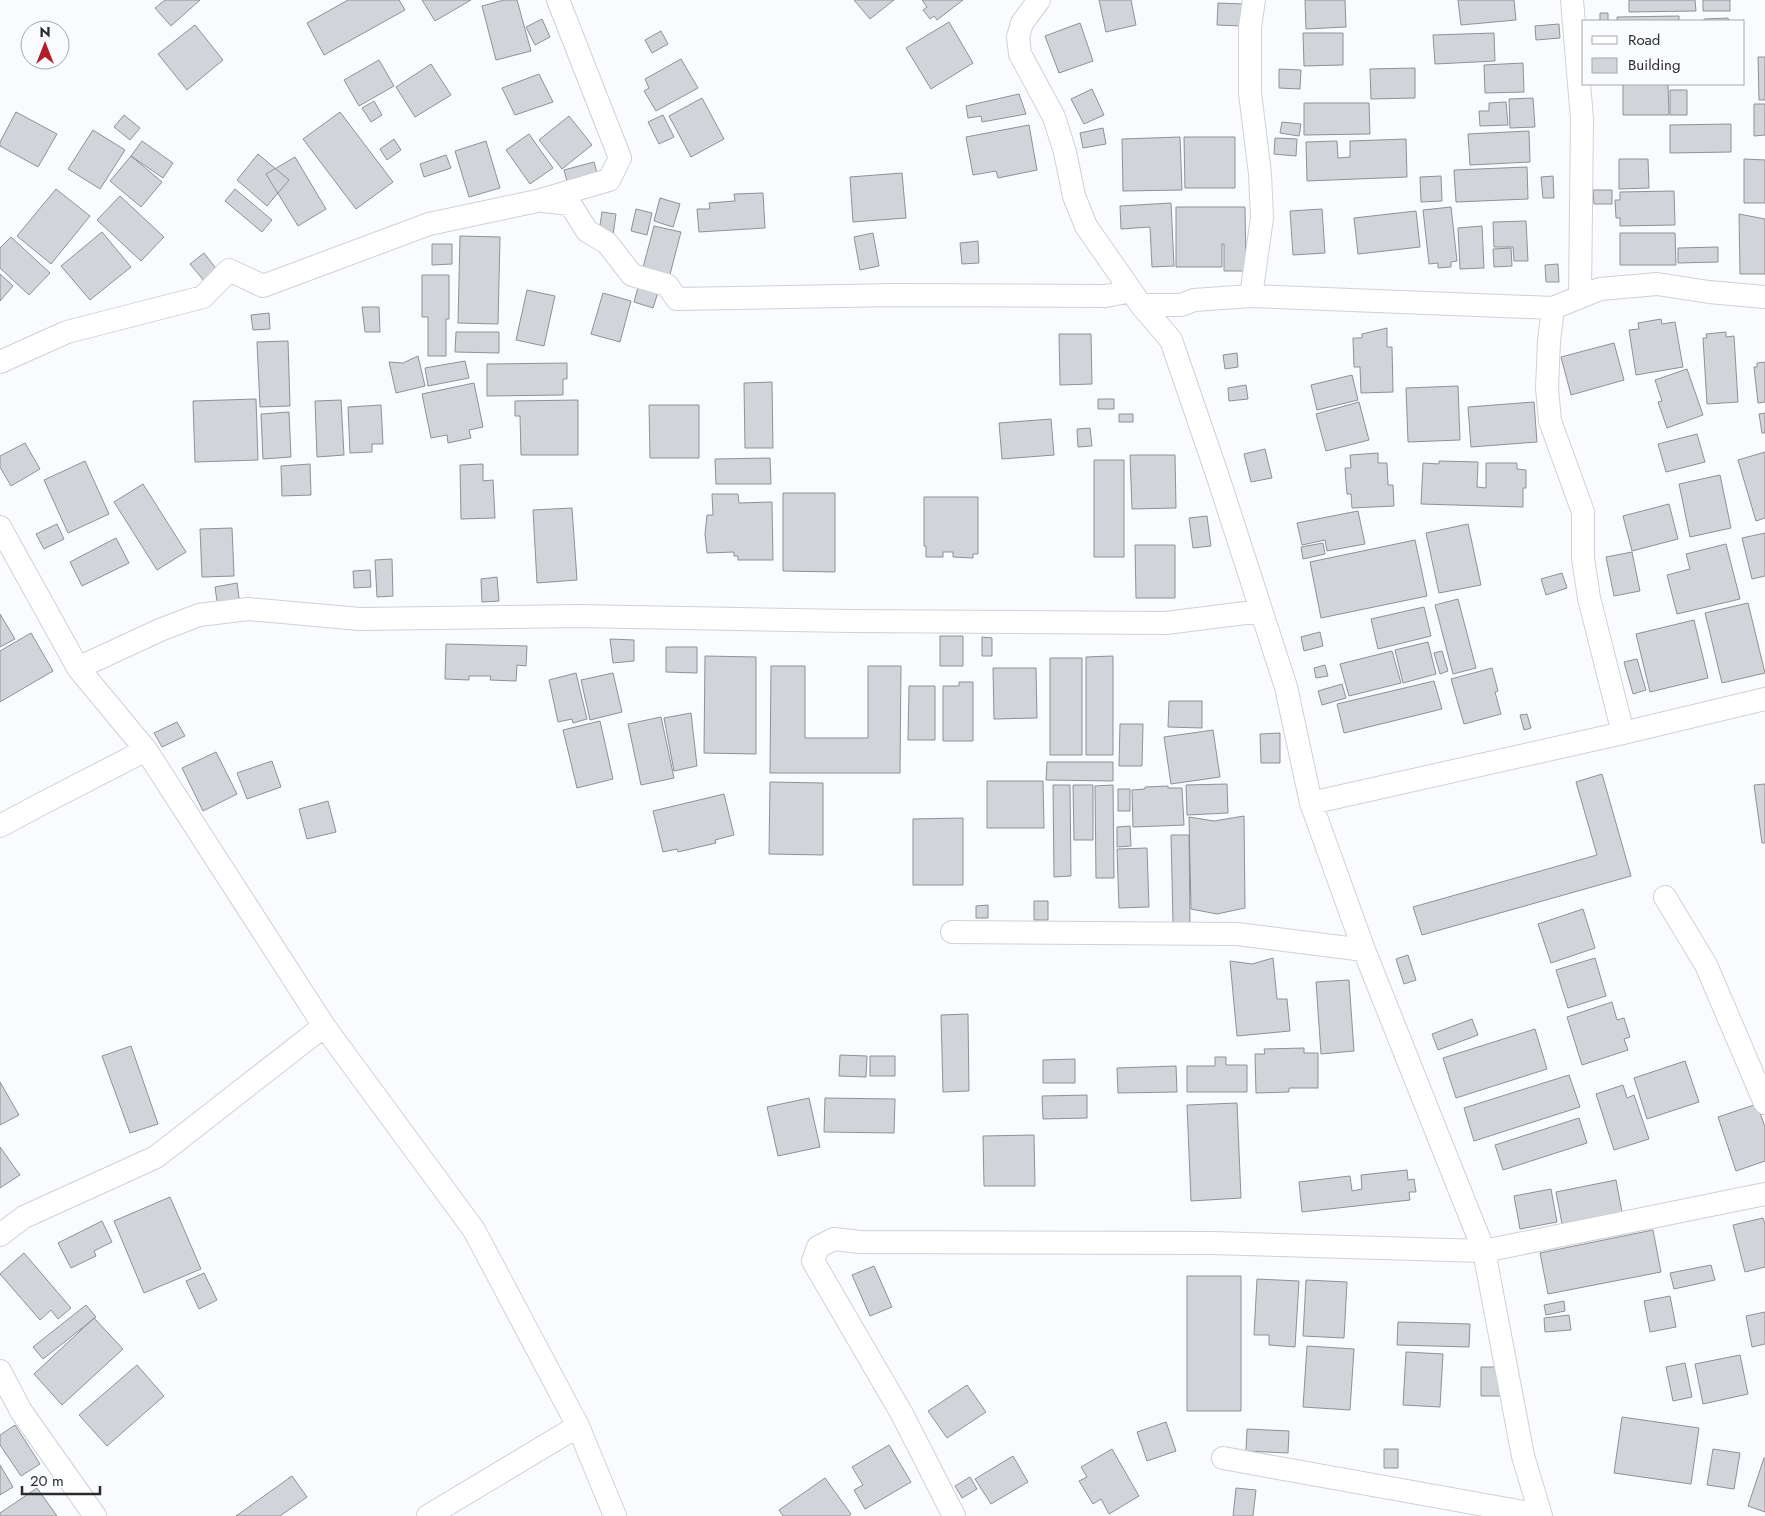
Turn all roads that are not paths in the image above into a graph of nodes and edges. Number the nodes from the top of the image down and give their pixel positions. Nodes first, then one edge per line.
1 (558, 0) edge
2 (1039, 0) edge
3 (1254, 0) edge
4 (1572, 0) edge
5 (537, 201) junction
6 (1251, 296) junction
7 (1580, 297) junction
8 (1765, 297) edge
9 (1136, 298) junction
10 (1181, 306) junction
11 (1554, 308) junction
12 (1171, 340) junction
13 (0, 362) edge
14 (0, 527) edge
15 (1262, 611) junction
16 (78, 668) junction
17 (1765, 699) edge
18 (1623, 733) junction
19 (146, 750) junction
20 (1311, 803) junction
21 (0, 826) edge
22 (1665, 897) dead end
23 (952, 932) dead end
24 (1364, 950) junction
25 (324, 1026) junction
26 (1765, 1103) edge
27 (1765, 1194) edge
28 (0, 1235) edge
29 (1484, 1251) junction
30 (0, 1371) edge
31 (578, 1426) junction
32 (1223, 1458) dead end
33 (1540, 1515) edge
34 (95, 1516) edge
35 (428, 1516) edge
36 (615, 1516) edge
37 (954, 1516) edge

1 - 5 street
2 - 9 street
3 - 6 street
4 - 7 street
5 - 9 street
5 - 13 street
6 - 10 street
6 - 11 street
7 - 8 street
7 - 11 street
9 - 10 street
9 - 12 street
10 - 12 street
11 - 18 street
12 - 15 street
14 - 16 street
15 - 16 street
15 - 20 street
16 - 19 street
17 - 18 street
18 - 20 street
19 - 21 street
19 - 25 street
20 - 24 street
22 - 26 street
23 - 24 street
24 - 29 street
25 - 28 street
25 - 31 street
27 - 29 street
29 - 33 street
29 - 37 street
30 - 34 street
31 - 35 street
31 - 36 street
32 - 33 street

